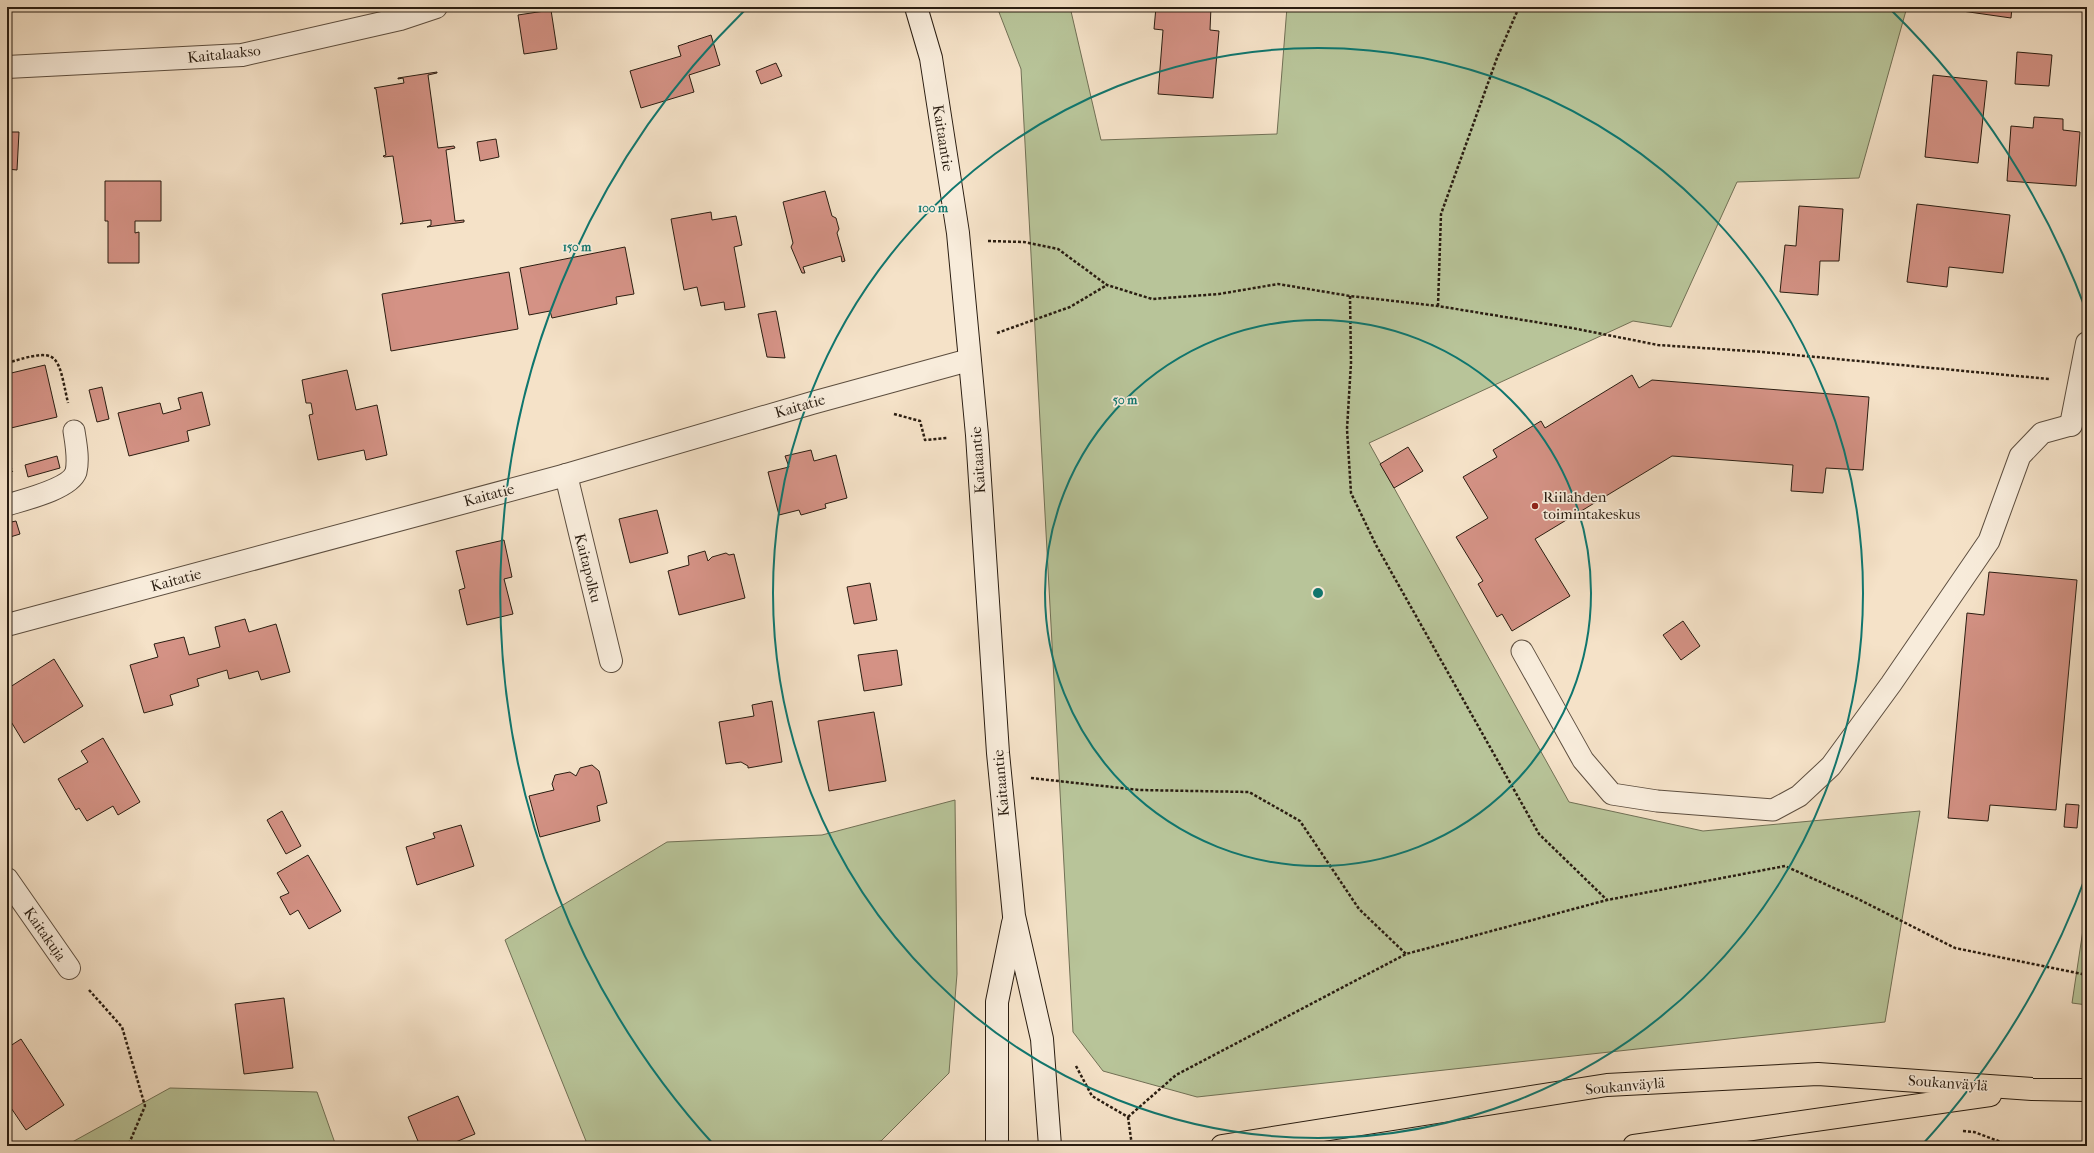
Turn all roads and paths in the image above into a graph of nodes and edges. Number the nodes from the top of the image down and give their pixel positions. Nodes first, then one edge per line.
1 (436, 7) edge
2 (916, 7) edge
3 (1519, 7) edge
4 (7, 67) edge
5 (986, 241) dead end
6 (1107, 285) junction
7 (1350, 296) junction
8 (1438, 306) junction
9 (997, 333) dead end
10 (2087, 343) edge
11 (969, 360) junction
12 (7, 363) edge
13 (2080, 382) junction
14 (69, 406) dead end
15 (890, 413) dead end
16 (2071, 425) joint
17 (74, 431) dead end
18 (976, 435) junction
19 (566, 475) junction
20 (7, 505) edge
21 (7, 625) edge
22 (1522, 651) dead end
23 (611, 661) dead end
24 (1030, 785) dead end
25 (7, 879) edge
26 (1607, 900) junction
27 (1014, 916) junction
28 (1406, 954) junction
29 (69, 968) joint
30 (2087, 975) edge
31 (1075, 1064) dead end
32 (2032, 1089) junction
33 (2087, 1090) edge
34 (1128, 1117) junction
35 (128, 1146) edge
36 (997, 1146) edge
37 (1050, 1146) edge
38 (1132, 1146) edge
39 (1222, 1146) edge
40 (1634, 1146) edge

1 - 4 street, Kaitalaakso
2 - 11 street, Kaitaantie
3 - 8 path
5 - 6 path
6 - 7 path
6 - 9 path
7 - 8 path
7 - 26 path
8 - 13 path
10 - 13 street
11 - 18 street, Kaitaantie
11 - 19 street, Kaitatie
12 - 14 path
13 - 16 street
15 - 18 path
16 - 22 lane
17 - 20 lane
18 - 27 street, Kaitaantie
19 - 21 street, Kaitatie
19 - 23 street, Kaitapolku
24 - 28 path
25 - 29 street, Kaitakuja
26 - 28 path
26 - 30 path
27 - 36 street, Kaitaantie
27 - 37 street, Kaitaantie
28 - 34 path
29 - 35 path
31 - 34 path
32 - 33 main road, Soukanväylä
32 - 39 main road, Soukanväylä
32 - 40 main road, Soukanväylä
34 - 38 path

